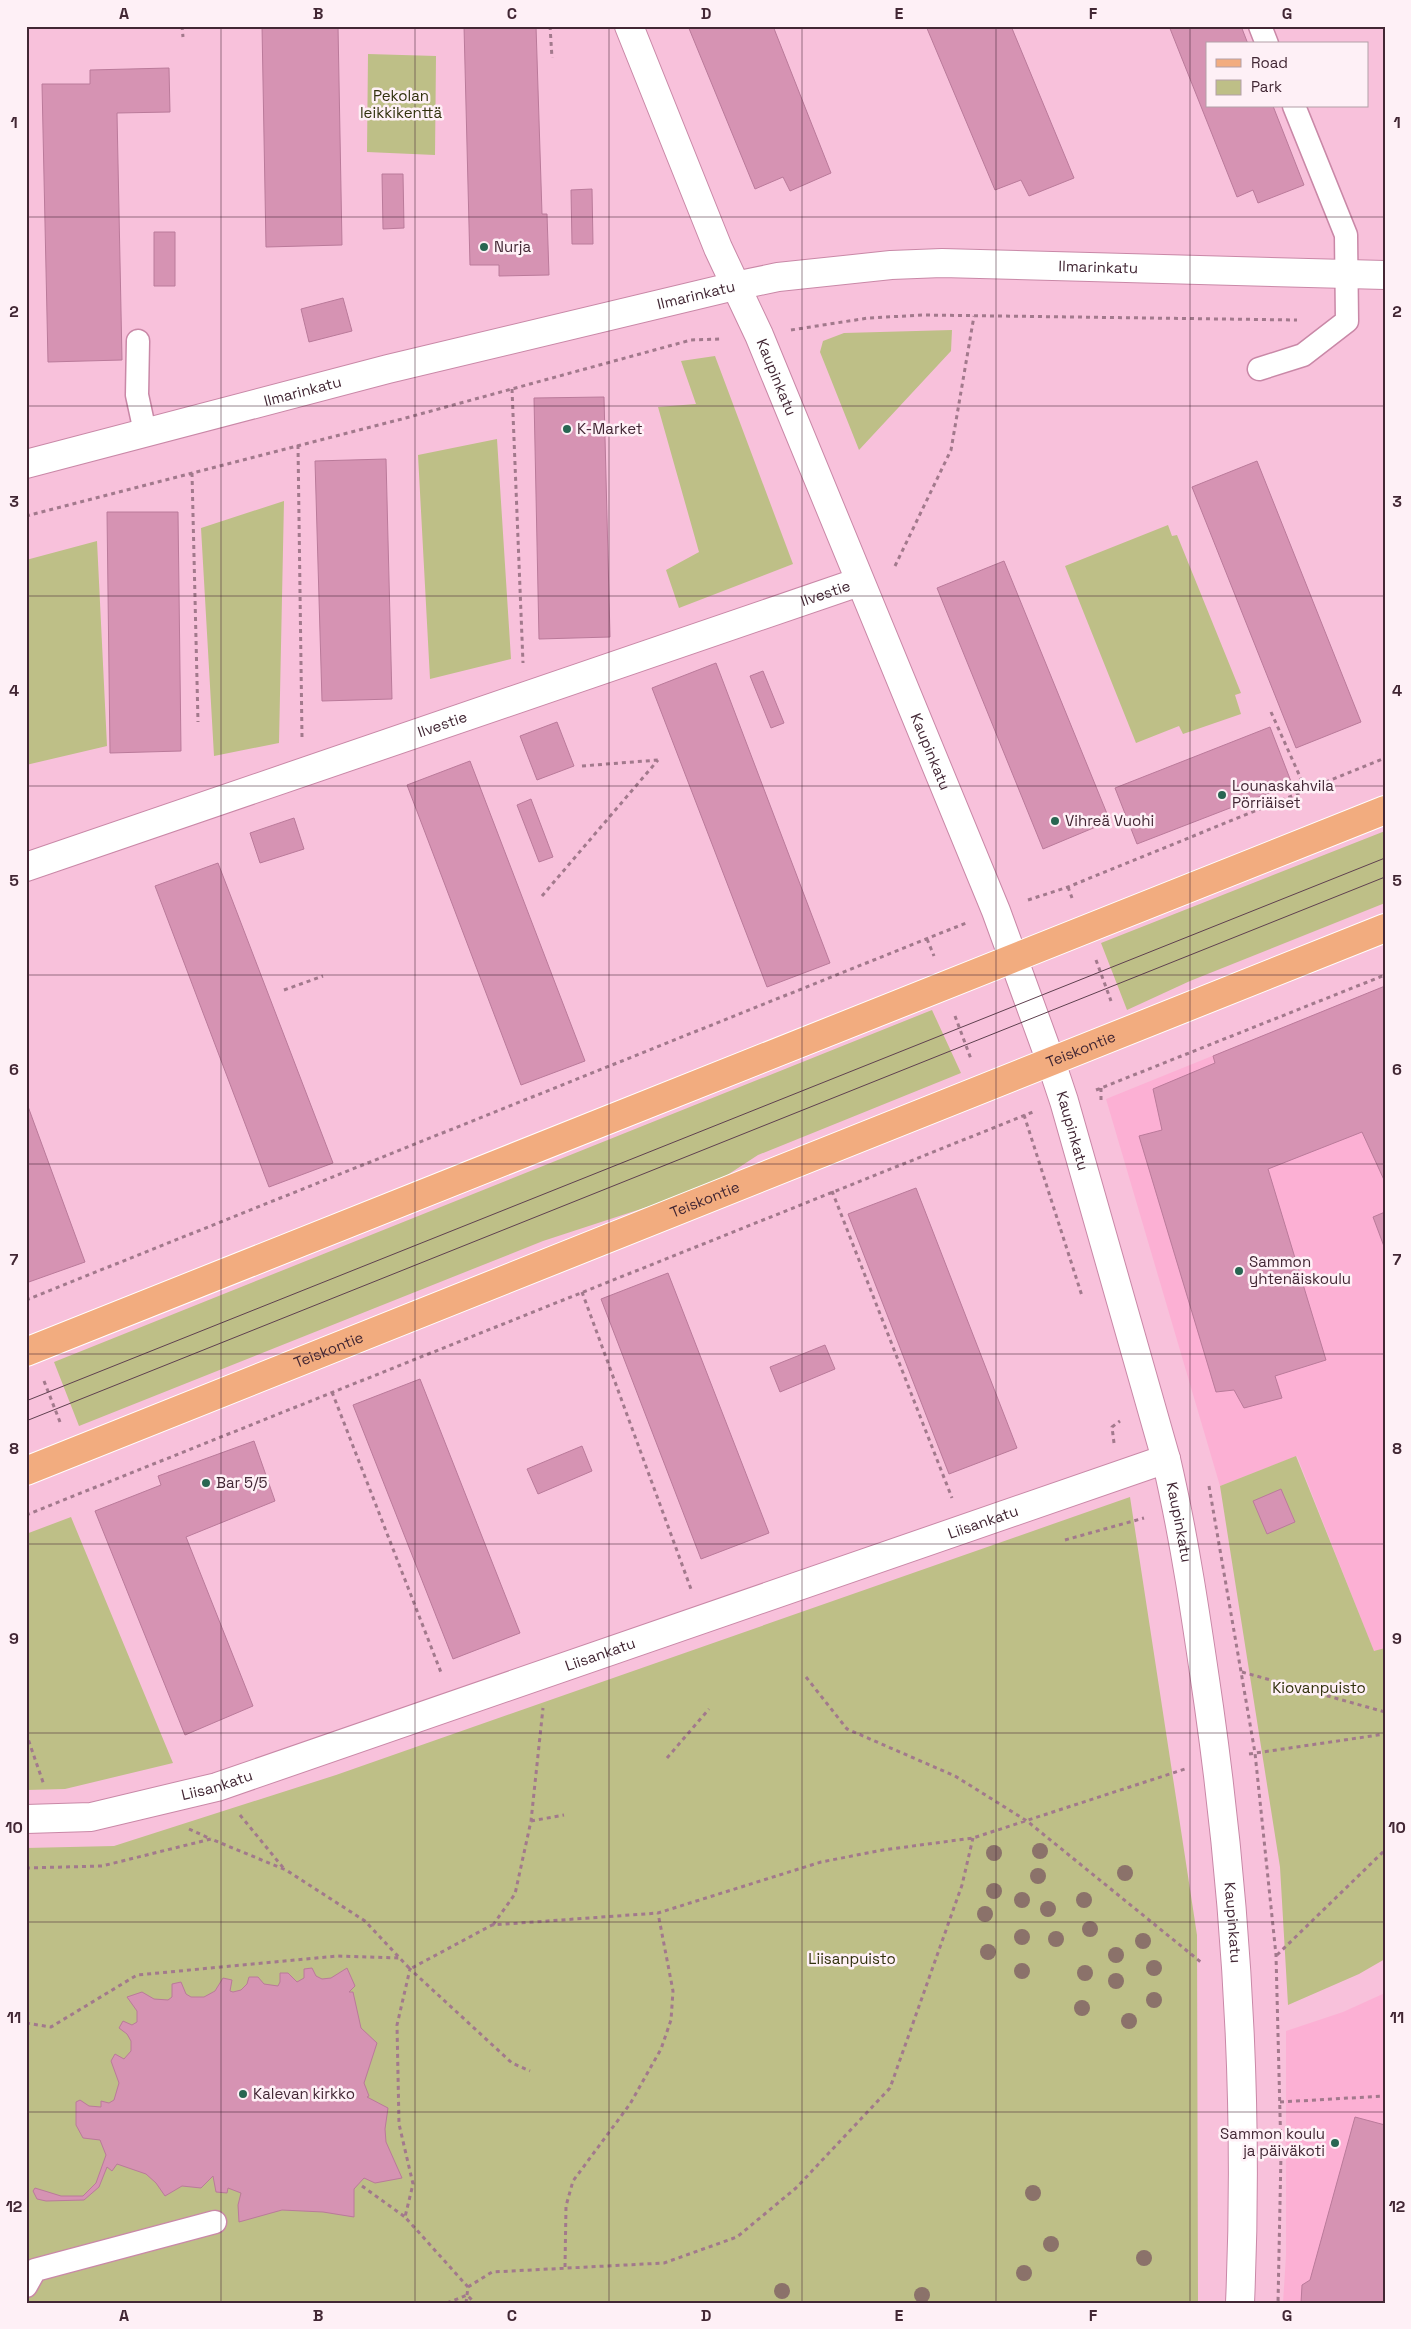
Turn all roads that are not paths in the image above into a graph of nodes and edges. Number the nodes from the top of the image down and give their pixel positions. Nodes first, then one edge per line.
1 (629, 26) edge
2 (1260, 26) edge
3 (1266, 42) edge
4 (1295, 108) edge
5 (1345, 274) junction
6 (1385, 275) edge
7 (735, 286) junction
8 (138, 341) dead end
9 (1259, 369) dead end
10 (145, 432) junction
11 (26, 464) edge
12 (859, 582) junction
13 (1385, 810) edge
14 (26, 866) edge
15 (1385, 928) edge
16 (1014, 958) junction
17 (1051, 1062) junction
18 (29, 1351) edge
19 (1166, 1458) junction
20 (26, 1471) edge
21 (26, 1819) edge
22 (215, 2222) dead end
23 (26, 2286) edge
24 (1240, 2303) edge

1 - 7 street, Kaupinkatu
2 - 3 lane
4 - 5 lane
5 - 6 street, Ilmarinkatu
5 - 7 street, Ilmarinkatu
5 - 9 lane
7 - 10 street, Ilmarinkatu
7 - 12 street, Kaupinkatu
8 - 10 lane
10 - 11 street, Ilmarinkatu
12 - 14 street, Ilvestie
12 - 16 street, Kaupinkatu
13 - 16 main road
15 - 17 main road, Teiskontie
16 - 17 street, Kaupinkatu
16 - 18 main road
17 - 19 street, Kaupinkatu
17 - 20 main road, Teiskontie
19 - 21 street, Liisankatu
19 - 24 street, Kaupinkatu
22 - 23 lane

